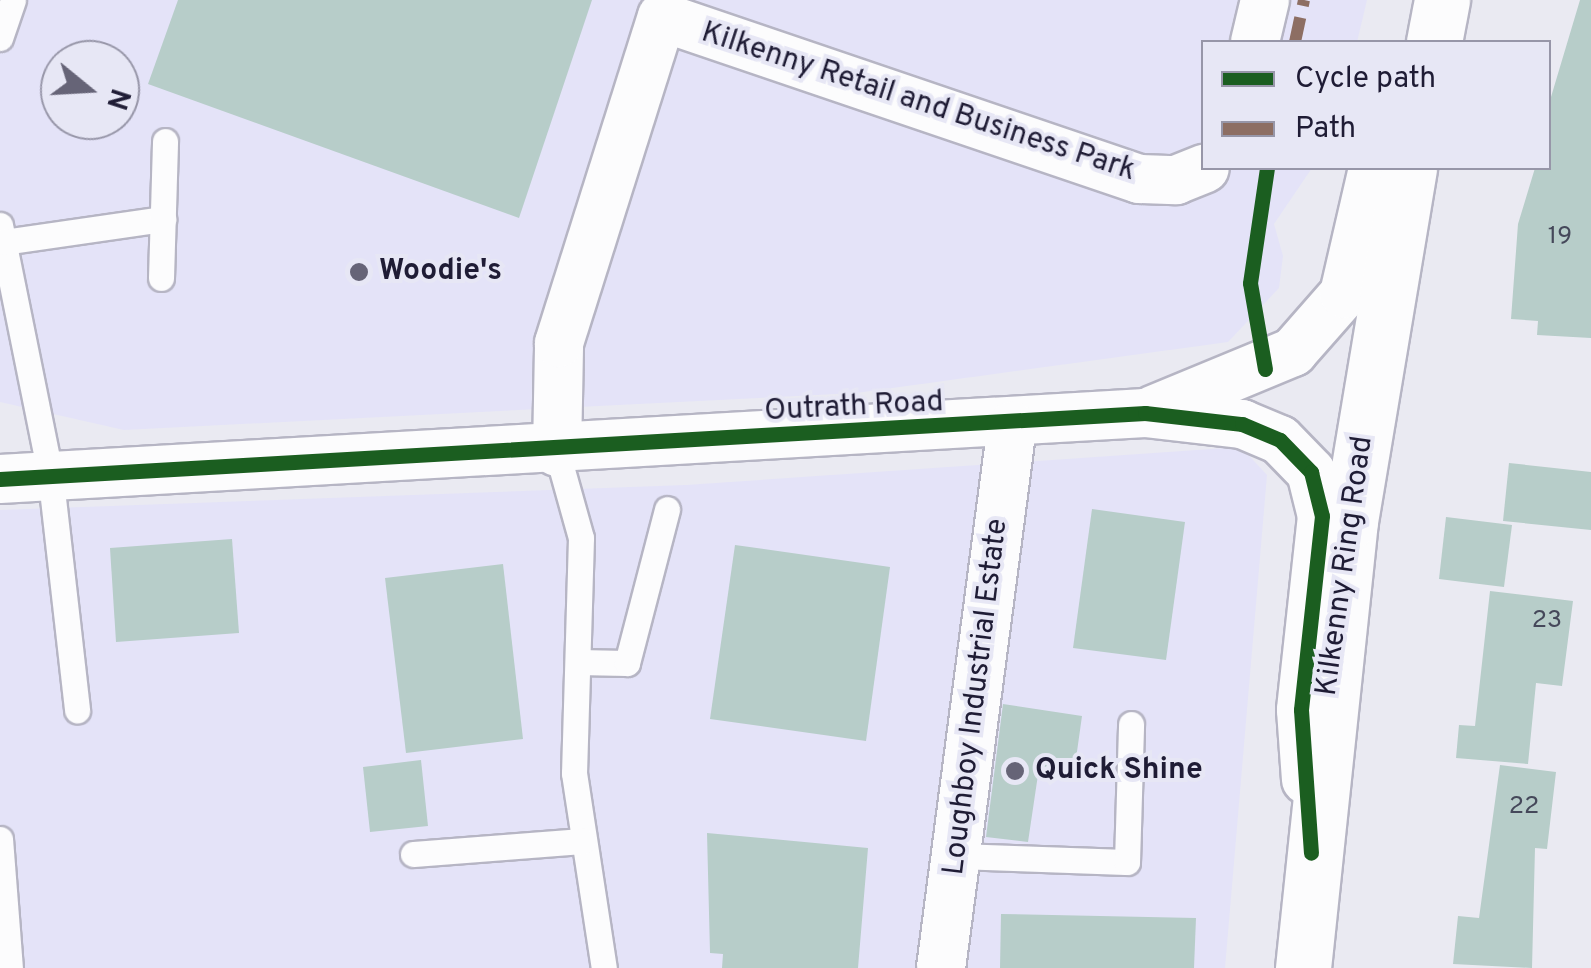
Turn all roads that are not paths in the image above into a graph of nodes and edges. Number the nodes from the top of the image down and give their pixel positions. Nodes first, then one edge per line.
1 (12, 0) edge
2 (1264, 0) edge
3 (1423, 0) edge
4 (1442, 0) edge
5 (0, 38) edge
6 (1255, 40) edge
7 (1408, 40) edge
8 (1434, 40) edge
9 (165, 140) dead end
10 (1201, 169) edge
11 (1374, 170) edge
12 (1409, 170) edge
13 (163, 220) junction
14 (2, 233) edge
15 (161, 278) dead end
16 (1145, 413) junction
17 (1012, 426) junction
18 (557, 452) junction
19 (50, 472) junction
20 (0, 478) edge
21 (668, 509) dead end
22 (578, 662) junction
23 (77, 710) dead end
24 (1131, 724) dead end
25 (0, 839) edge
26 (583, 841) junction
27 (1310, 853) junction
28 (412, 854) dead end
29 (956, 856) junction
30 (10, 968) edge
31 (604, 968) edge
32 (941, 968) edge
33 (1303, 968) edge

1 - 5 lane
2 - 6 street
3 - 7 street
4 - 8 highway
9 - 13 lane
10 - 18 street, Kilkenny Retail and Business Park
11 - 16 street, Outrath Road
12 - 27 highway, Kilkenny Ring Road
13 - 14 lane
13 - 15 lane
14 - 19 lane
16 - 17 street, Outrath Road
16 - 27 street, Outrath Road
17 - 18 street, Outrath Road
17 - 29 street, Loughboy Industrial Estate
18 - 19 street, Outrath Road
18 - 22 lane
19 - 20 street, Outrath Road
19 - 23 lane
21 - 22 lane
22 - 26 lane
24 - 29 lane
25 - 30 lane
26 - 28 lane
26 - 31 lane
27 - 33 highway, Kilkenny Ring Road
29 - 32 street, Loughboy Industrial Estate

